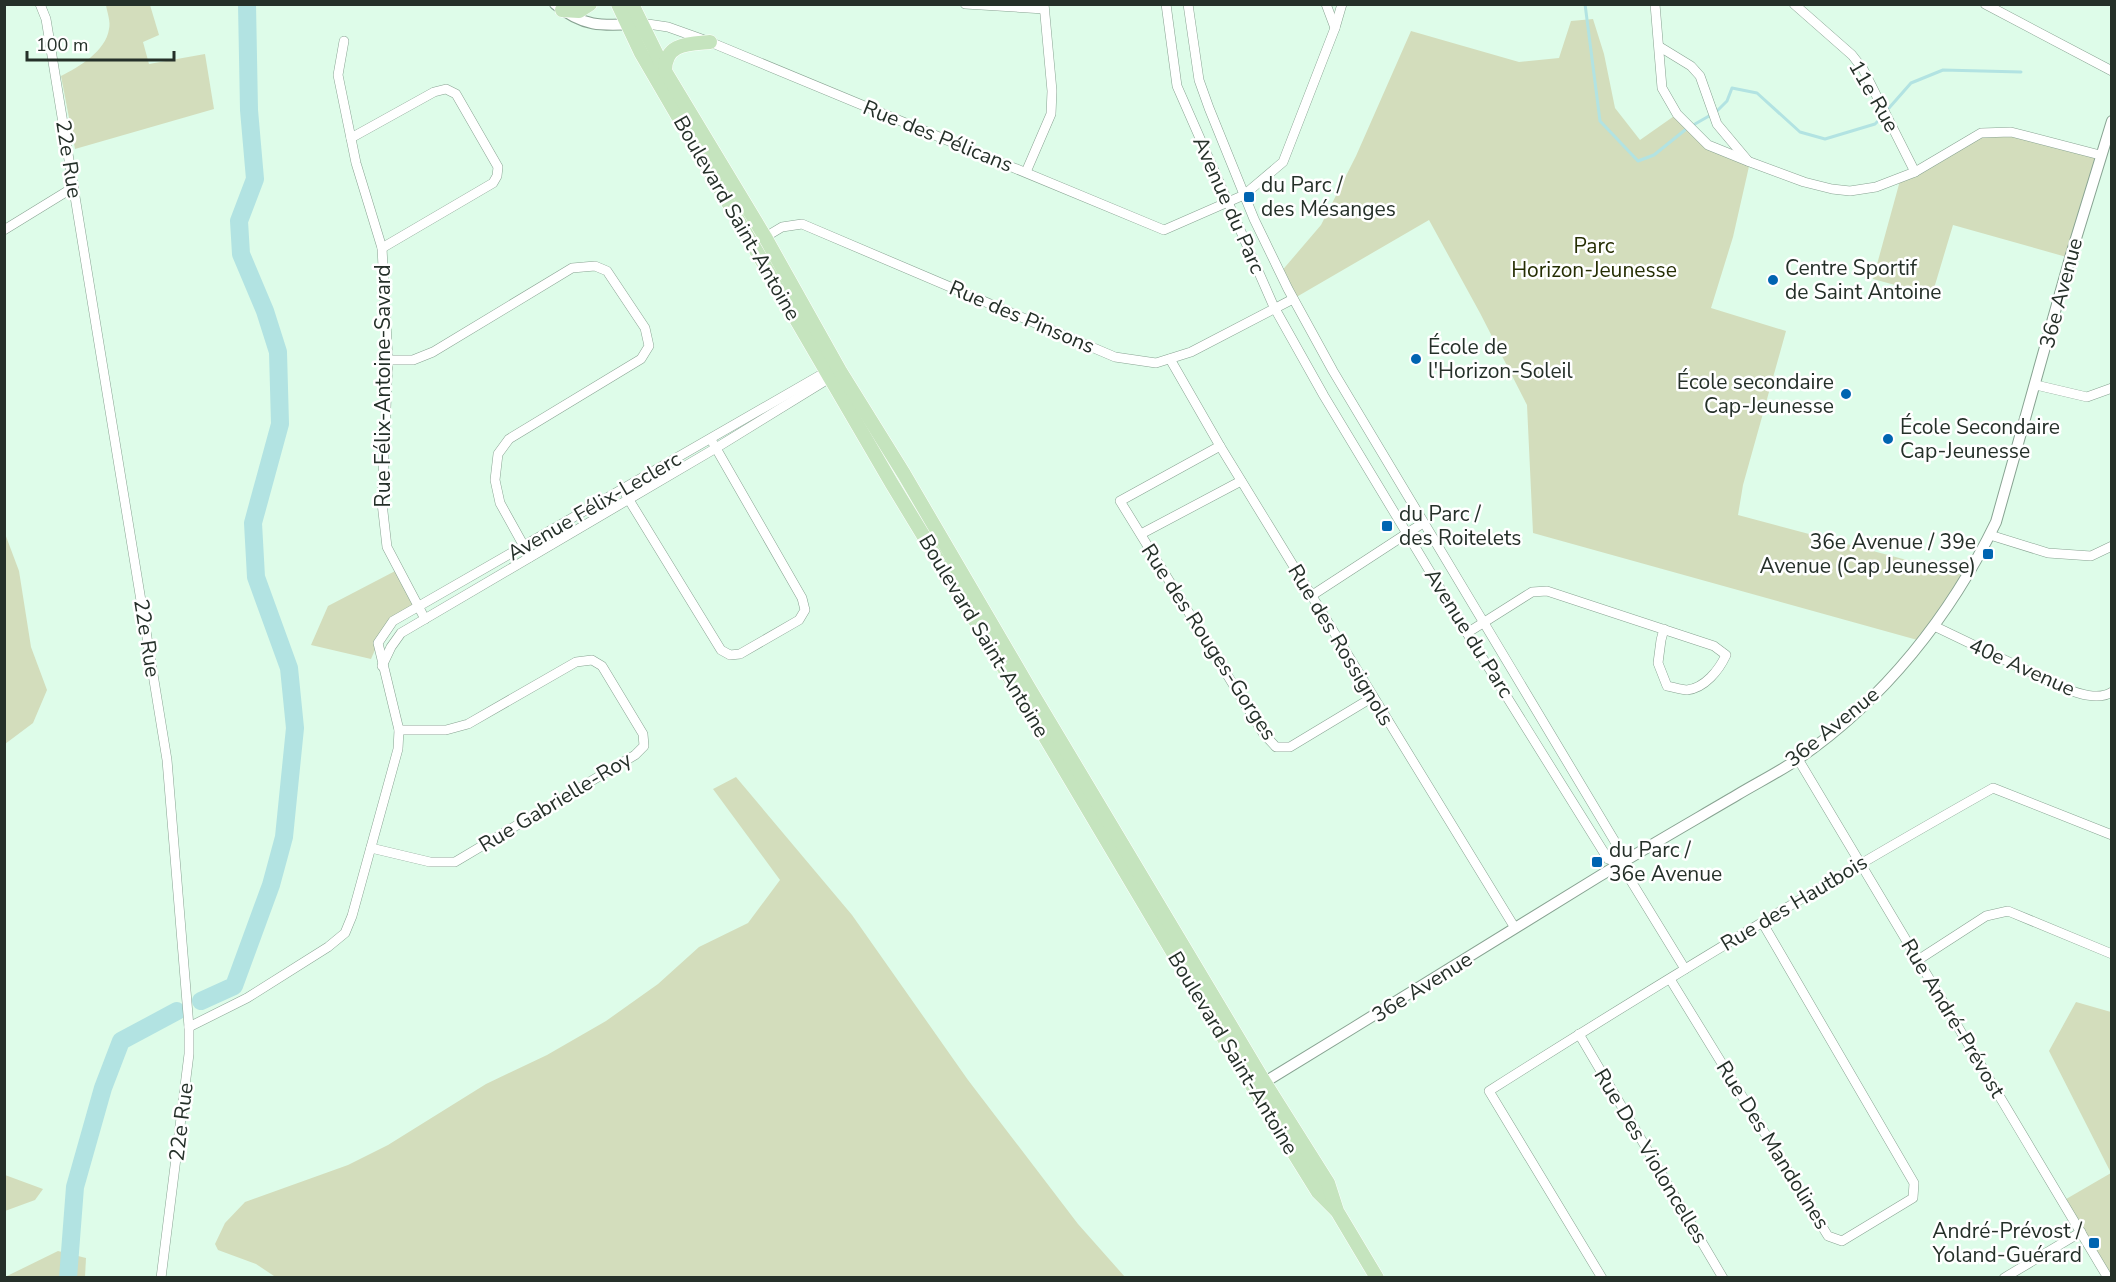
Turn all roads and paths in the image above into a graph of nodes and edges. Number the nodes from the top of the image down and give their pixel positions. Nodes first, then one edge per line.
1 (40, 4) edge
2 (590, 4) edge
3 (618, 4) edge
4 (632, 4) edge
5 (965, 4) edge
6 (1166, 4) edge
7 (1188, 4) edge
8 (1326, 4) edge
9 (1342, 4) edge
10 (1655, 4) edge
11 (1794, 4) edge
12 (1985, 4) edge
13 (558, 7) edge
14 (1044, 7) edge
15 (634, 24) junction
16 (1335, 28) junction
17 (344, 41) dead end
18 (711, 42) junction
19 (1660, 47) junction
20 (2112, 71) edge
21 (665, 72) junction
22 (2112, 121) edge
23 (351, 138) junction
24 (2100, 155) junction
25 (1750, 162) junction
26 (1026, 172) junction
27 (1915, 172) junction
28 (74, 188) junction
29 (1244, 195) junction
30 (1228, 202) junction
31 (4, 230) edge
32 (765, 237) junction
33 (752, 246) junction
34 (382, 248) junction
35 (1293, 298) junction
36 (1274, 307) junction
37 (1170, 359) junction
38 (388, 360) junction
39 (833, 371) junction
40 (2036, 385) junction
41 (1342, 387) junction
42 (2112, 388) edge
43 (1324, 396) junction
44 (710, 439) junction
45 (1220, 446) junction
46 (716, 448) junction
47 (1241, 481) junction
48 (623, 489) junction
49 (629, 500) junction
50 (1423, 523) junction
51 (1407, 532) junction
52 (1141, 534) junction
53 (1990, 535) junction
54 (2112, 546) edge
55 (525, 547) junction
56 (530, 557) junction
57 (1311, 596) junction
58 (418, 607) junction
59 (425, 620) junction
60 (1483, 622) junction
61 (1934, 626) junction
62 (1664, 629) junction
63 (1467, 633) junction
64 (382, 666) junction
65 (2112, 693) edge
66 (1373, 697) junction
67 (399, 730) junction
68 (1798, 759) junction
69 (2112, 836) edge
70 (371, 848) junction
71 (1860, 862) junction
72 (1620, 863) junction
73 (1762, 922) junction
74 (1515, 928) junction
75 (2112, 954) edge
76 (1918, 960) junction
77 (1685, 969) junction
78 (1670, 979) junction
79 (189, 1027) junction
80 (1579, 1034) junction
81 (1259, 1086) junction
82 (2081, 1232) junction
83 (161, 1278) edge
84 (1377, 1278) edge
85 (1602, 1278) edge
86 (1723, 1278) edge
87 (2004, 1278) edge
88 (2108, 1278) edge

1 - 28 street, 22e Rue
2 - 13 main road
3 - 15 main road
4 - 15 main road
5 - 14 street
6 - 30 street, Avenue du Parc
7 - 29 street, Avenue du Parc
8 - 16 street
9 - 16 street, Rue des Pélicans
10 - 19 street
11 - 27 street, 11e Rue
12 - 20 street
13 - 15 street
14 - 26 street
15 - 18 street, Rue des Pélicans
15 - 21 main road, Boulevard Saint-Antoine
15 - 33 main road, Boulevard Saint-Antoine
16 - 29 street, Rue des Pélicans
17 - 23 street, Rue Félix-Antoine-Savard
18 - 21 main road
18 - 26 street, Rue des Pélicans
19 - 25 street
19 - 25 street
21 - 32 main road, Boulevard Saint-Antoine
22 - 24 street, 36e Avenue
23 - 34 street, Rue Félix-Antoine-Savard
23 - 34 street
24 - 27 street
24 - 40 street, 36e Avenue
25 - 27 street
26 - 30 street, Rue des Pélicans
28 - 31 street
28 - 79 street, 22e Rue
29 - 30 street, Rue des Pélicans
29 - 35 street, Avenue du Parc
30 - 36 street, Avenue du Parc
32 - 33 street, Rue des Pinsons
32 - 37 street, Rue des Pinsons
32 - 39 main road, Boulevard Saint-Antoine
33 - 39 main road, Boulevard Saint-Antoine
34 - 38 street, Rue Félix-Antoine-Savard
35 - 36 street, Rue des Pinsons
35 - 41 street, Avenue du Parc
36 - 37 street, Rue des Pinsons
36 - 43 street, Avenue du Parc
37 - 45 street, Rue des Rossignols
38 - 55 street
38 - 58 street, Rue Félix-Antoine-Savard
39 - 44 street, Avenue Félix-Leclerc
39 - 46 street, Avenue Félix-Leclerc
39 - 81 main road, Boulevard Saint-Antoine
40 - 42 street
40 - 53 street, 36e Avenue
41 - 43 street
41 - 50 street, Avenue du Parc
43 - 51 street, Avenue du Parc
44 - 46 street
44 - 48 street, Avenue Félix-Leclerc
45 - 47 street, Rue des Rossignols
45 - 52 street, Rue des Rouges-Gorges
46 - 49 street, Avenue Félix-Leclerc
46 - 49 street
47 - 52 street, Rue des Rouges-Gorges
47 - 57 street, Rue des Rossignols
48 - 49 street
48 - 55 street, Avenue Félix-Leclerc
49 - 56 street, Avenue Félix-Leclerc
50 - 51 street
50 - 60 street, Avenue du Parc
51 - 57 street
51 - 63 street, Avenue du Parc
52 - 66 street, Rue des Rouges-Gorges
53 - 54 street
53 - 61 street, 36e Avenue
55 - 56 street
55 - 58 street, Avenue Félix-Leclerc
56 - 59 street, Avenue Félix-Leclerc
57 - 66 street, Rue des Rossignols
58 - 59 street, Rue Félix-Antoine-Savard
58 - 64 street, Avenue Félix-Leclerc
59 - 64 street, Avenue Félix-Leclerc
60 - 62 street
60 - 63 street
60 - 72 street, Avenue du Parc
61 - 65 street, 40e Avenue
61 - 68 street, 36e Avenue
62 - 62 street
63 - 72 street, Avenue du Parc
64 - 67 street, Avenue Félix-Leclerc
66 - 74 street, Rue des Rossignols
67 - 70 street, Avenue Félix-Leclerc
67 - 70 street, Rue Gabrielle-Roy
68 - 71 street, Rue André-Prévost
68 - 72 street, 36e Avenue
69 - 71 street, Rue des Hautbois
70 - 79 street, Avenue Félix-Leclerc
71 - 73 street, Rue des Hautbois
71 - 76 street, Rue André-Prévost
72 - 74 street, 36e Avenue
72 - 77 street, Avenue du Parc
73 - 77 street, Rue des Hautbois
73 - 78 street, Rue Des Mandolines
74 - 81 street, 36e Avenue
75 - 76 street
76 - 82 street, Rue André-Prévost
77 - 78 street, Rue des Hautbois
78 - 80 street, Rue des Hautbois
79 - 83 street, 22e Rue
80 - 85 street, Rue des Hautbois
80 - 86 street, Rue Des Violoncelles
81 - 84 main road, Boulevard Saint-Antoine
82 - 87 street
82 - 88 street, Rue André-Prévost

